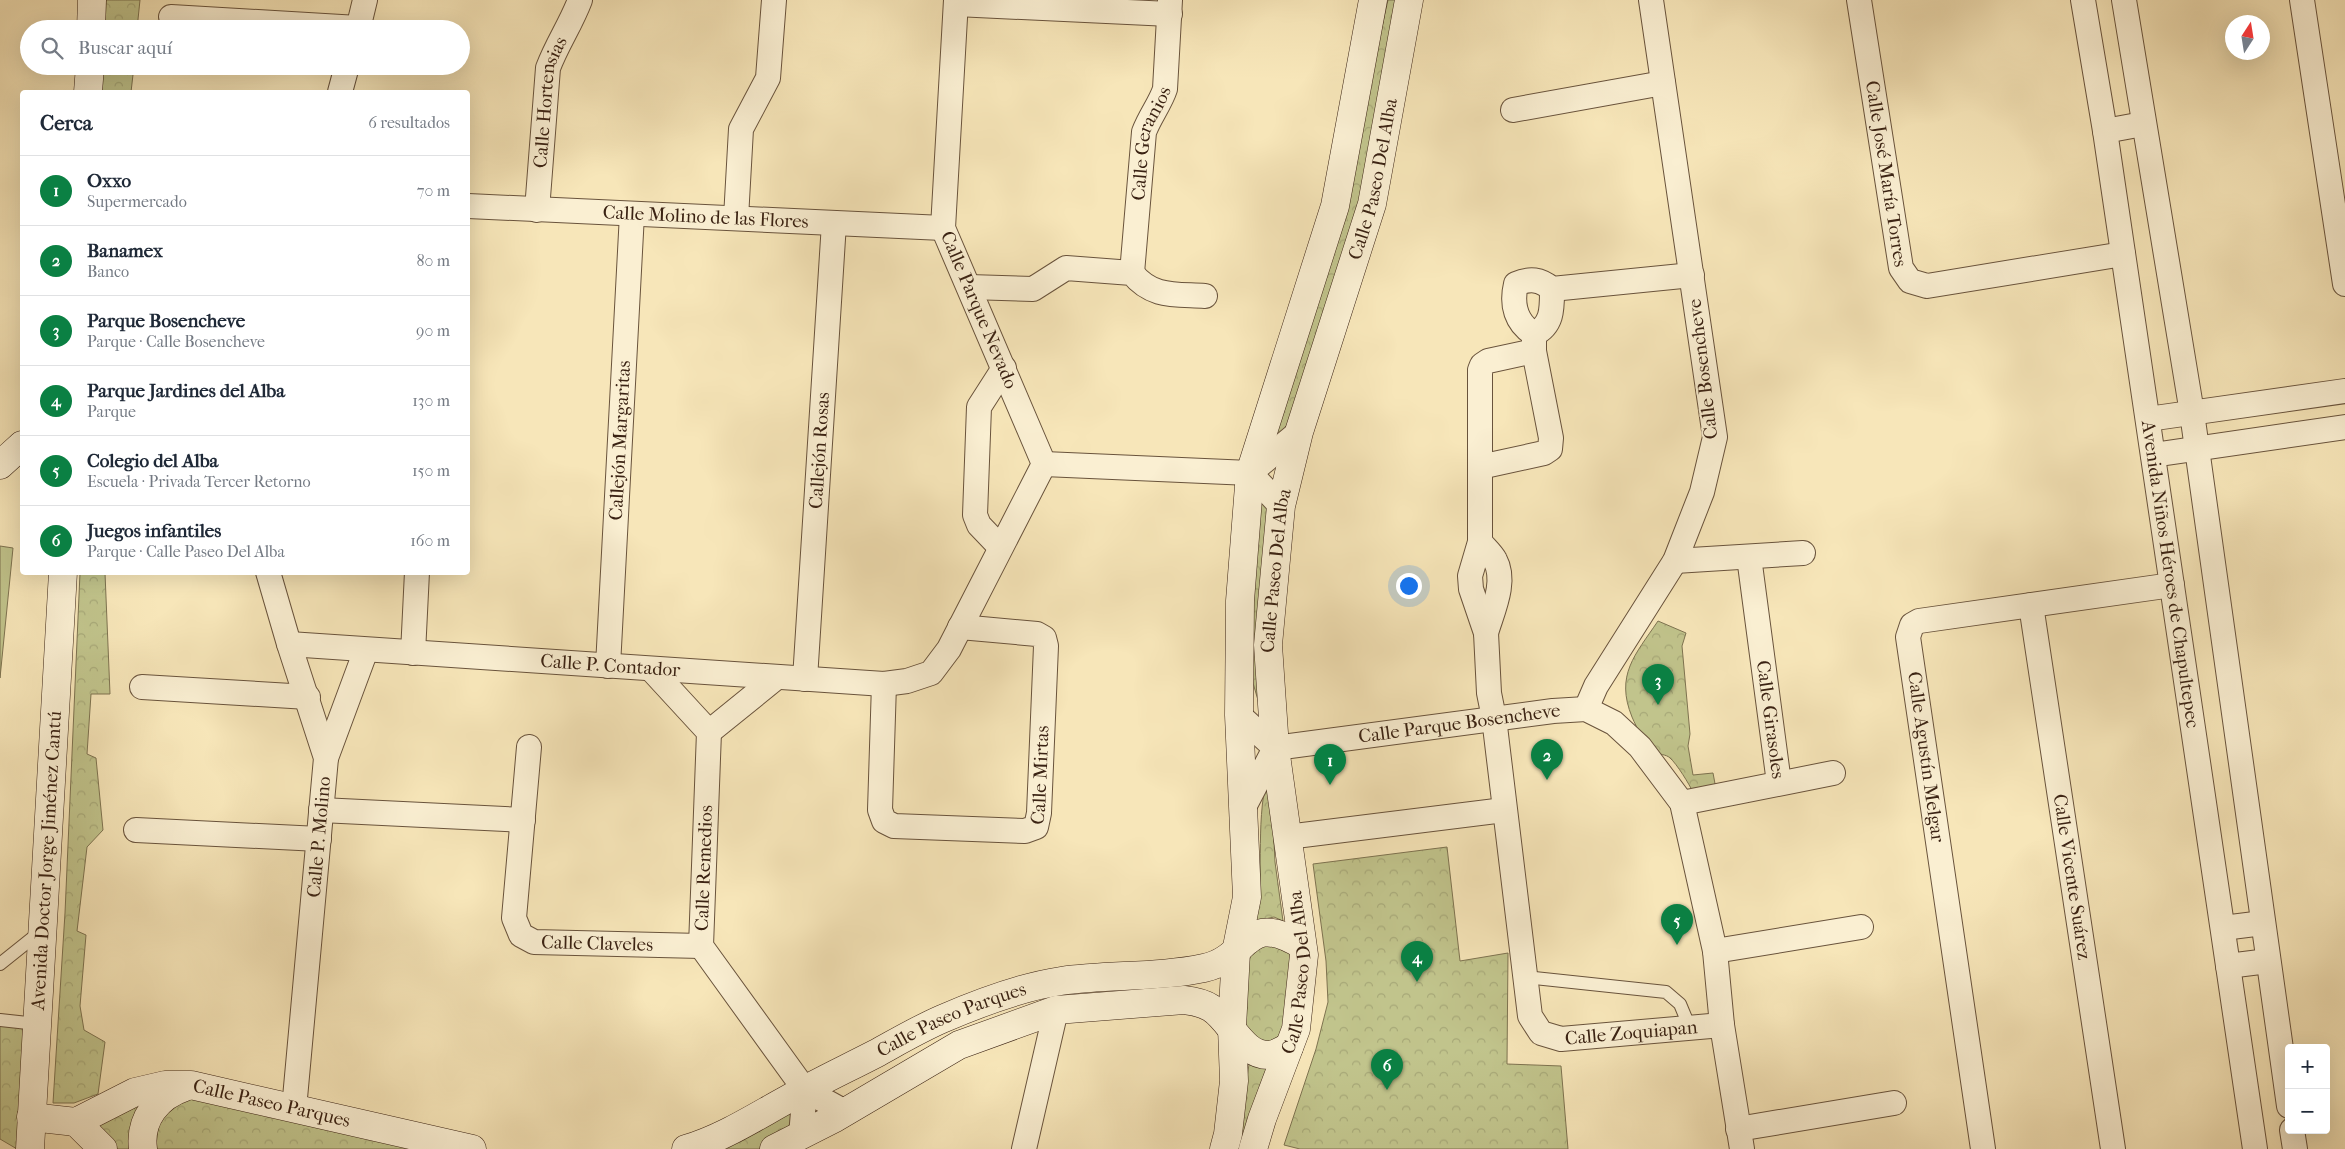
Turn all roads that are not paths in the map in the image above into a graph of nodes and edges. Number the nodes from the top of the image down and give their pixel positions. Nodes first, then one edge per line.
1 (92, 0) edge
2 (365, 0) edge
3 (580, 0) edge
4 (774, 0) edge
5 (1373, 0) edge
6 (1409, 0) edge
7 (1651, 0) edge
8 (1860, 0) edge
9 (2083, 0) edge
10 (2124, 0) edge
11 (2302, 0) edge
12 (956, 2) edge
13 (1170, 7) edge
14 (171, 17) dead end
15 (91, 20) edge
16 (222, 20) edge
17 (360, 20) edge
18 (89, 75) edge
19 (345, 75) edge
20 (1663, 83) junction
21 (88, 90) edge
22 (341, 90) edge
23 (1513, 110) dead end
24 (2143, 124) junction
25 (2105, 131) junction
26 (470, 206) edge
27 (537, 210) junction
28 (632, 214) junction
29 (736, 218) junction
30 (834, 223) junction
31 (943, 228) junction
32 (2123, 254) junction
33 (1132, 273) junction
34 (1692, 275) junction
35 (2345, 284) edge
36 (969, 288) junction
37 (1552, 289) junction
38 (1205, 296) dead end
39 (1534, 342) junction
40 (1004, 368) junction
41 (2345, 391) edge
42 (2192, 413) junction
43 (2148, 419) junction
44 (2345, 427) edge
45 (1299, 432) junction
46 (20, 447) edge
47 (2197, 450) junction
48 (2153, 455) junction
49 (1044, 464) junction
50 (0, 465) edge
51 (1480, 468) junction
52 (1250, 473) junction
53 (1281, 506) junction
54 (1000, 547) junction
55 (1803, 553) dead end
56 (1749, 557) junction
57 (1675, 561) junction
58 (63, 575) edge
59 (269, 575) edge
60 (417, 575) edge
61 (2172, 584) junction
62 (2031, 605) junction
63 (960, 627) junction
64 (289, 644) junction
65 (366, 650) junction
66 (412, 653) junction
67 (608, 666) junction
68 (651, 669) junction
69 (777, 677) junction
70 (805, 679) junction
71 (884, 684) junction
72 (142, 687) dead end
73 (308, 697) junction
74 (1586, 709) junction
75 (1239, 715) junction
76 (1494, 718) junction
77 (709, 732) junction
78 (529, 747) dead end
79 (1275, 748) junction
80 (326, 758) junction
81 (1833, 773) dead end
82 (1779, 783) junction
83 (1682, 803) junction
84 (1243, 809) junction
85 (321, 810) junction
86 (1504, 810) junction
87 (522, 820) junction
88 (136, 830) dead end
89 (1287, 837) junction
90 (319, 839) junction
91 (2263, 923) junction
92 (1862, 927) dead end
93 (2222, 928) junction
94 (42, 930) junction
95 (1302, 945) junction
96 (701, 946) junction
97 (1236, 952) junction
98 (1715, 952) junction
99 (2268, 961) junction
100 (0, 964) edge
101 (2228, 966) junction
102 (1525, 977) junction
103 (1056, 1010) junction
104 (0, 1020) edge
105 (37, 1024) junction
106 (1722, 1025) junction
107 (1232, 1027) junction
108 (1690, 1028) junction
109 (1289, 1047) junction
110 (191, 1085) junction
111 (2287, 1089) edge
112 (805, 1090) junction
113 (1894, 1103) dead end
114 (294, 1109) junction
115 (845, 1112) junction
116 (31, 1117) junction
117 (76, 1122) junction
118 (2293, 1134) edge
119 (801, 1135) junction
120 (1740, 1139) edge
121 (459, 1148) edge
122 (30, 1149) edge
123 (103, 1149) edge
124 (144, 1149) edge
125 (686, 1149) edge
126 (774, 1149) edge
127 (1024, 1149) edge
128 (1224, 1149) edge
129 (1253, 1149) edge
130 (1983, 1149) edge
131 (2113, 1149) edge
132 (2255, 1149) edge
133 (2295, 1149) edge

1 - 15 street
2 - 17 street
3 - 27 street, Calle Hortensias
4 - 29 street
5 - 52 street, Calle Paseo Del Alba
6 - 45 street, Calle Paseo Del Alba
7 - 20 street, Calle Bosencheve
8 - 32 street, Calle José María Torres
9 - 25 street, Avenida Niños Héroes de Chapultepec
10 - 24 street
11 - 35 street
12 - 13 street, Calle Geranios
12 - 31 street, Calle Parque Nevado
13 - 33 street, Calle Geranios
14 - 16 street
18 - 21 street
19 - 22 street
20 - 23 street
20 - 34 street, Calle Bosencheve
24 - 25 street
24 - 42 street
25 - 32 street, Avenida Niños Héroes de Chapultepec
26 - 27 street, Calle Molino de las Flores
27 - 28 street, Calle Molino de las Flores
28 - 29 street, Calle Molino de las Flores
28 - 67 street, Callejón Margaritas
29 - 30 street, Calle Molino de las Flores
30 - 31 street, Calle Molino de las Flores
30 - 70 street, Callejón Rosas
31 - 36 street, Calle Parque Nevado
32 - 43 street, Avenida Niños Héroes de Chapultepec
33 - 36 street
33 - 38 street
34 - 37 street
34 - 57 street, Calle Bosencheve
36 - 40 street, Calle Parque Nevado
37 - 39 street
37 - 39 street
39 - 51 street
39 - 51 street
40 - 49 street, Calle Parque Nevado
40 - 54 street
41 - 42 street
42 - 43 street
42 - 47 street
43 - 48 street, Avenida Niños Héroes de Chapultepec
44 - 47 street
45 - 52 street
45 - 53 street, Calle Paseo Del Alba
46 - 50 street
47 - 48 street
47 - 91 street
48 - 61 street, Avenida Niños Héroes de Chapultepec
49 - 52 street
49 - 54 street
51 - 76 street
52 - 53 street
52 - 75 street, Calle Paseo Del Alba
53 - 79 street, Calle Paseo Del Alba
54 - 63 street
55 - 56 street
56 - 57 street
56 - 82 street, Calle Girasoles
57 - 74 street, Calle Bosencheve
58 - 94 street, Avenida Doctor Jorge Jiménez Cantú
59 - 64 street, Calle P. Molino
60 - 66 street
61 - 62 street, Calle Agustín Melgar
61 - 93 street, Avenida Niños Héroes de Chapultepec
62 - 130 street, Calle Agustín Melgar
62 - 131 street, Calle Vicente Suárez
63 - 71 street, Calle P. Contador
63 - 71 street, Calle Mirtas
64 - 65 street, Calle P. Contador
64 - 73 street, Calle P. Molino
65 - 66 street, Calle P. Contador
65 - 80 street
66 - 67 street, Calle P. Contador
67 - 68 street, Calle P. Contador
68 - 69 street, Calle P. Contador
68 - 77 street
69 - 70 street, Calle P. Contador
69 - 77 street
70 - 71 street, Calle P. Contador
72 - 73 street
73 - 80 street, Calle P. Molino
74 - 76 street, Calle Parque Bosencheve
74 - 83 street
75 - 79 street
75 - 84 street, Calle Paseo Del Alba
76 - 79 street, Calle Parque Bosencheve
76 - 86 street
77 - 96 street, Calle Remedios
78 - 87 street, Calle Claveles
79 - 84 street
79 - 89 street, Calle Paseo Del Alba
80 - 85 street, Calle P. Molino
81 - 82 street
82 - 83 street, Calle Girasoles
83 - 98 street
84 - 97 street, Calle Paseo Del Alba
85 - 87 street
85 - 90 street, Calle P. Molino
86 - 89 street
86 - 102 street
87 - 96 street, Calle Claveles
88 - 90 street
89 - 95 street, Calle Paseo Del Alba
90 - 114 street, Calle P. Molino
91 - 93 street
91 - 99 street
92 - 98 street
93 - 101 street, Avenida Niños Héroes de Chapultepec
94 - 100 lane
94 - 105 street, Avenida Doctor Jorge Jiménez Cantú
95 - 97 street, Calle Paseo Parques
95 - 109 street, Calle Paseo Del Alba
96 - 112 street, Calle Remedios
97 - 107 street, Calle Paseo Del Alba
97 - 112 street, Calle Paseo Parques
98 - 106 street
99 - 101 street
99 - 111 street
101 - 132 street, Avenida Niños Héroes de Chapultepec
102 - 108 lane
102 - 108 street, Calle Zoquiapan
103 - 107 street, Calle Paseo Parques
103 - 115 street, Calle Paseo Parques
103 - 127 street
104 - 105 lane
105 - 116 street, Avenida Doctor Jorge Jiménez Cantú
106 - 108 street, Calle Zoquiapan
106 - 120 street
107 - 109 street, Calle Paseo Parques
107 - 128 street, Calle Paseo Del Alba
109 - 129 street, Calle Paseo Del Alba
110 - 114 street, Calle Paseo Parques
110 - 117 street, Calle Paseo Parques
110 - 124 street
112 - 115 street, Calle Remedios
112 - 119 street
112 - 125 street, Calle Paseo Parques
113 - 120 street
114 - 121 street, Calle Paseo Parques
115 - 119 street, Calle Paseo Parques
116 - 117 street
116 - 122 street, Avenida Doctor Jorge Jiménez Cantú
117 - 123 street
118 - 133 street
119 - 126 street, Calle Paseo Parques

